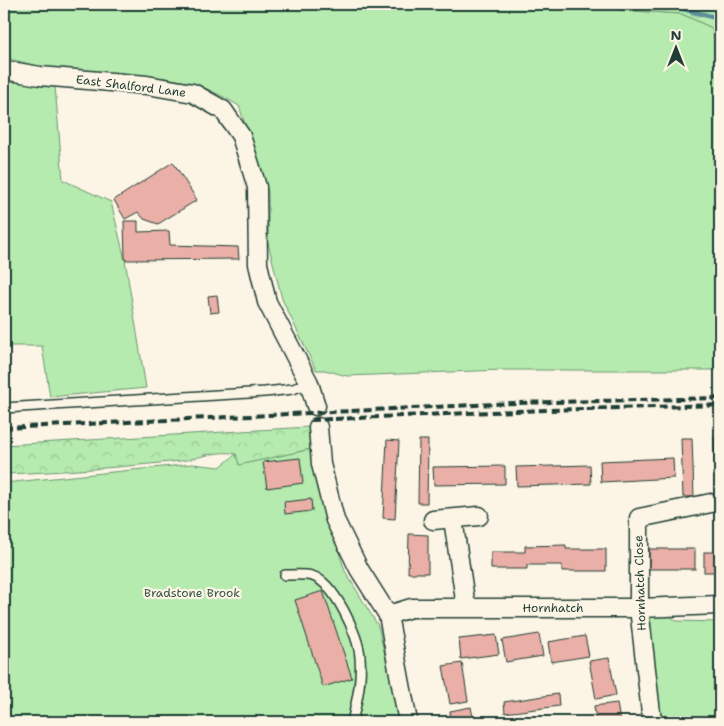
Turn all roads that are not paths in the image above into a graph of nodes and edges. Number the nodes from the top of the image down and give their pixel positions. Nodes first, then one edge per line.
1 (4, 70) edge
2 (309, 383) junction
3 (316, 406) joint
4 (4, 408) edge
5 (318, 427) joint
6 (711, 503) dead end
7 (479, 516) dead end
8 (453, 519) junction
9 (434, 520) dead end
10 (285, 575) dead end
11 (720, 605) edge
12 (466, 608) junction
13 (639, 608) junction
14 (388, 615) junction
15 (352, 722) edge
16 (408, 722) edge
17 (652, 722) edge

1 - 2 street, East Shalford Lane
2 - 3 street, East Shalford Lane
2 - 4 lane
3 - 5 lane, East Shalford Lane
5 - 14 street, East Shalford Lane
6 - 13 street, Hornhatch Close
7 - 8 street
8 - 9 street
8 - 12 street
10 - 15 lane
11 - 13 street, Hornhatch
12 - 13 street, Hornhatch
12 - 14 street, Hornhatch
13 - 17 street, Hornhatch Close
14 - 16 street

